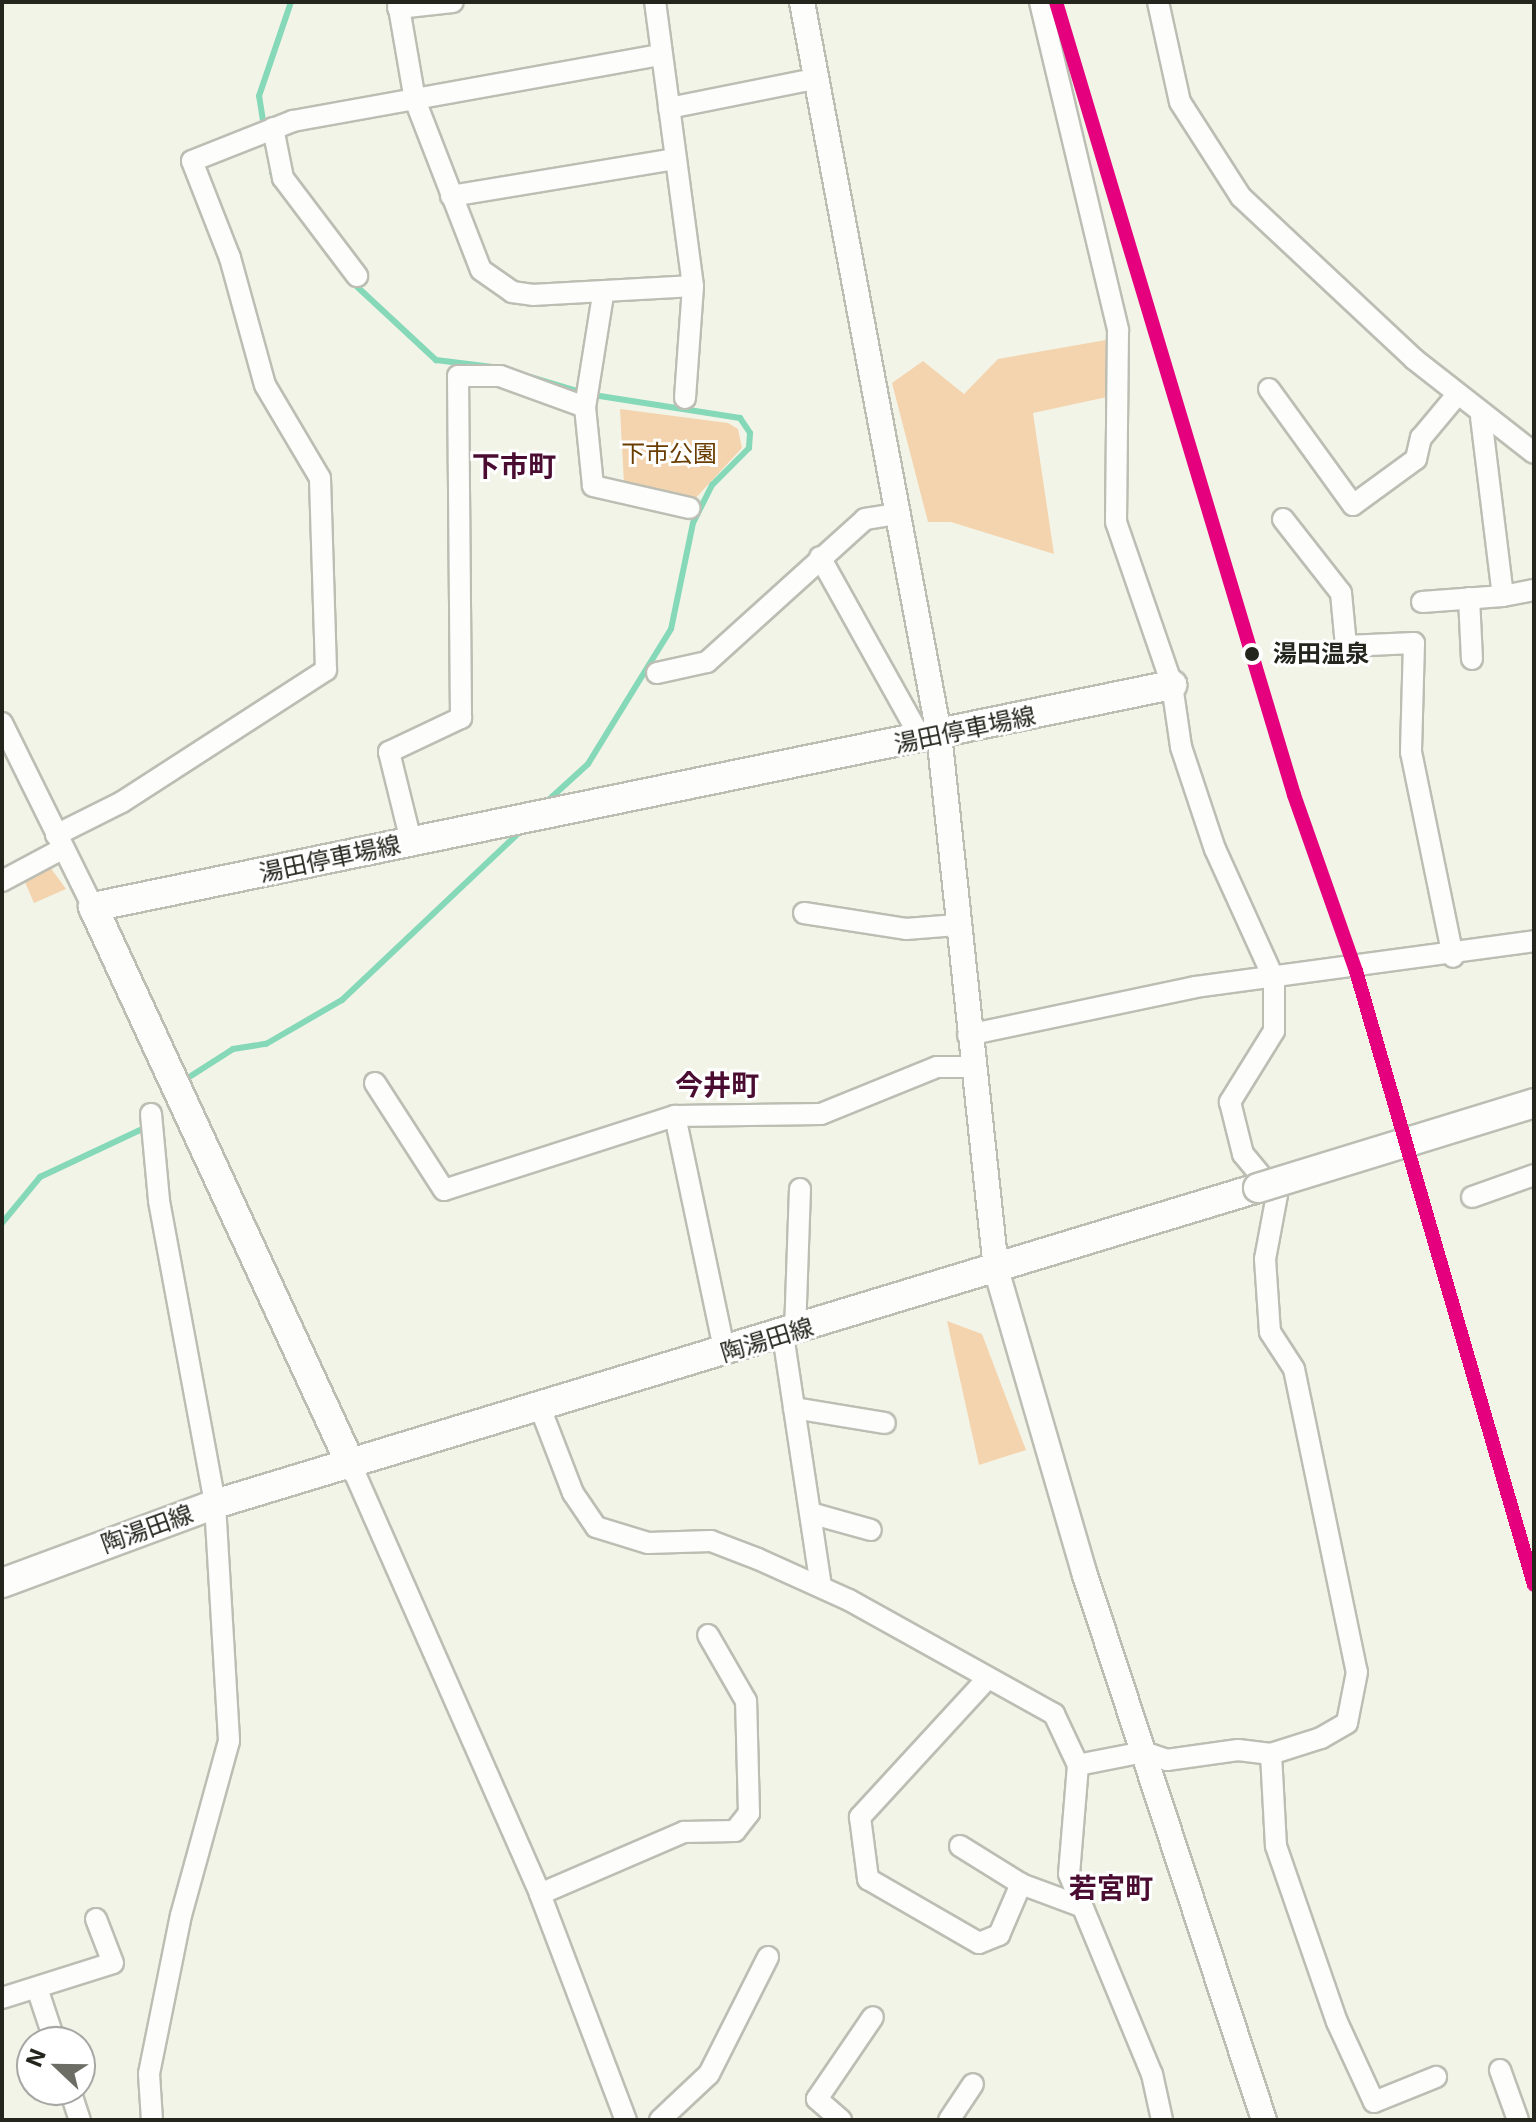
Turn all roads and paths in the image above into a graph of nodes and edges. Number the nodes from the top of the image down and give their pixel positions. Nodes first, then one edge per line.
1 (453, 2) edge
2 (655, 2) edge
3 (802, 2) edge
4 (1040, 2) edge
5 (1158, 2) edge
6 (398, 5) edge
7 (660, 55) junction
8 (814, 79) junction
9 (415, 100) junction
10 (669, 108) junction
11 (273, 128) junction
12 (675, 159) junction
13 (451, 196) junction
14 (357, 276) dead end
15 (693, 286) junction
16 (603, 295) junction
17 (1269, 389) dead end
18 (1457, 395) junction
19 (685, 398) dead end
20 (585, 407) junction
21 (1481, 417) junction
22 (1534, 453) edge
23 (690, 508) dead end
24 (896, 514) junction
25 (1283, 519) dead end
26 (820, 557) junction
27 (1534, 590) edge
28 (1503, 596) junction
29 (1469, 598) junction
30 (1422, 602) dead end
31 (1472, 659) dead end
32 (657, 673) dead end
33 (1172, 685) junction
34 (2, 723) edge
35 (930, 737) junction
36 (411, 841) junction
37 (59, 842) junction
38 (2, 881) edge
39 (93, 907) junction
40 (804, 913) dead end
41 (957, 925) junction
42 (1534, 941) edge
43 (1453, 957) junction
44 (1274, 979) junction
45 (968, 1035) junction
46 (972, 1067) junction
47 (375, 1083) dead end
48 (1534, 1103) edge
49 (151, 1114) dead end
50 (675, 1116) junction
51 (1534, 1175) edge
52 (800, 1189) dead end
53 (1472, 1197) dead end
54 (996, 1269) junction
55 (789, 1333) junction
56 (725, 1353) junction
57 (794, 1408) junction
58 (541, 1410) junction
59 (885, 1423) dead end
60 (352, 1467) junction
61 (215, 1504) junction
62 (810, 1513) junction
63 (871, 1530) dead end
64 (2, 1583) edge
65 (821, 1586) junction
66 (708, 1635) dead end
67 (987, 1679) junction
68 (1144, 1752) junction
69 (1271, 1754) junction
70 (1078, 1765) junction
71 (960, 1846) dead end
72 (1021, 1884) junction
73 (540, 1894) junction
74 (1080, 1906) junction
75 (96, 1919) dead end
76 (768, 1957) dead end
77 (37, 1988) junction
78 (2, 1998) edge
79 (873, 2017) dead end
80 (50, 2026) edge
81 (1500, 2070) dead end
82 (1436, 2077) dead end
83 (973, 2084) dead end
84 (152, 2120) edge
85 (626, 2120) edge
86 (660, 2120) edge
87 (841, 2120) edge
88 (949, 2120) edge
89 (1162, 2120) edge
90 (1264, 2120) edge
91 (1518, 2120) edge

1 - 6 street
2 - 7 street
3 - 8 street
4 - 33 street
5 - 18 street
6 - 9 street
7 - 9 street
7 - 10 street
8 - 10 street
8 - 24 street
9 - 11 street
9 - 13 street
10 - 12 street
11 - 14 street
11 - 37 street
12 - 13 street
12 - 15 street
13 - 16 street
15 - 16 street
15 - 19 street
16 - 20 street
17 - 18 street
18 - 21 street
20 - 23 street
20 - 36 street
21 - 22 street
21 - 28 street
24 - 26 street
24 - 35 street
25 - 43 street
26 - 32 street
26 - 35 street
27 - 28 street
28 - 29 street
29 - 30 street
29 - 31 street
33 - 35 main road, 湯田停車場線
33 - 44 street
34 - 37 street
35 - 36 main road, 湯田停車場線
35 - 41 street
36 - 39 main road, 湯田停車場線
37 - 38 street
37 - 39 street
39 - 60 main road
40 - 41 street
41 - 45 street
42 - 43 street
43 - 44 street
44 - 45 street
44 - 69 street
45 - 46 street
46 - 50 street
46 - 54 street
47 - 50 street
48 - 54 main road, 陶湯田線, bridge
49 - 61 street
50 - 56 street
51 - 53 street
52 - 55 street
54 - 55 main road, 陶湯田線
54 - 68 street
55 - 56 main road, 陶湯田線
55 - 57 street
56 - 58 main road, 陶湯田線
57 - 59 street
57 - 62 street
58 - 60 main road, 陶湯田線
58 - 65 street
60 - 61 main road, 陶湯田線
60 - 73 street
61 - 64 main road, 陶湯田線
61 - 84 street
62 - 63 street
62 - 65 street
65 - 67 street
66 - 73 street
67 - 70 street
67 - 72 street
68 - 69 street
68 - 70 street
68 - 90 street
69 - 82 street
70 - 74 street
71 - 72 street
72 - 74 street
73 - 85 street
74 - 89 street
75 - 77 street
76 - 86 street
77 - 78 street
77 - 80 street
79 - 87 street
81 - 91 street
83 - 88 street

